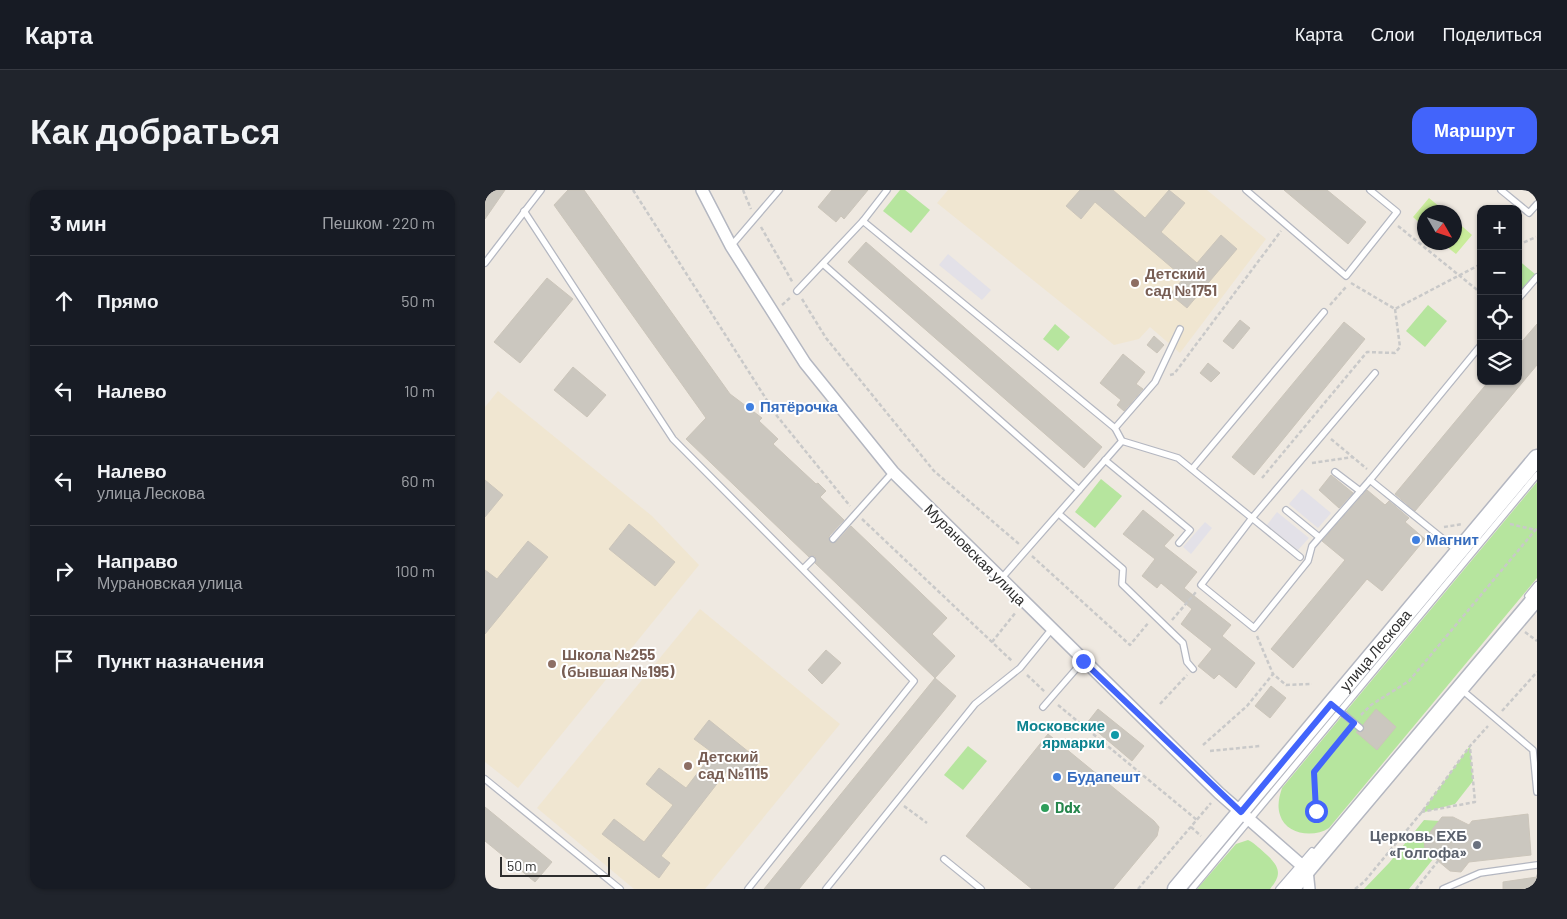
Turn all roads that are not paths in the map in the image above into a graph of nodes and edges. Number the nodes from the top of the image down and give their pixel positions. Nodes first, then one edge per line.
1 (541, 190) edge
2 (702, 190) edge
3 (779, 190) edge
4 (887, 190) edge
5 (1246, 190) edge
6 (1369, 190) edge
7 (1501, 190) edge
8 (1537, 204) edge
9 (524, 210) junction
10 (863, 221) junction
11 (731, 246) junction
12 (485, 263) edge
13 (823, 264) junction
14 (1537, 277) edge
15 (797, 291) road end
16 (1522, 295) edge
17 (1324, 312) road end
18 (1180, 329) dead end
19 (1477, 350) edge
20 (1375, 373) dead end
21 (1115, 428) junction
22 (1122, 441) junction
23 (1537, 458) edge
24 (1105, 460) junction
25 (1193, 468) junction
26 (893, 472) junction
27 (1335, 472) dead end
28 (1537, 474) edge
29 (1372, 477) junction
30 (1079, 490) junction
31 (1360, 491) junction
32 (1286, 510) dead end
33 (1059, 514) junction
34 (1252, 518) junction
35 (1319, 537) junction
36 (833, 539) dead end
37 (1179, 543) dead end
38 (1458, 551) junction
39 (1300, 557) dead end
40 (812, 560) dead end
41 (804, 568) junction
42 (1001, 580) junction
43 (1537, 585) edge
44 (1531, 598) edge
45 (1051, 630) junction
46 (1483, 650) dead end
47 (1083, 661) junction
48 (1193, 669) road end
49 (1460, 689) junction
50 (1043, 707) dead end
51 (1336, 708) junction
52 (1360, 728) dead end
53 (485, 779) edge
54 (1537, 792) edge
55 (1246, 817) junction
56 (1326, 835) dead end
57 (1320, 843) dead end
58 (944, 859) dead end
59 (1537, 865) edge
60 (1303, 868) junction
61 (620, 889) edge
62 (748, 889) edge
63 (826, 889) edge
64 (981, 889) edge
65 (1176, 889) edge
66 (1192, 889) edge
67 (1279, 889) edge
68 (1291, 889) edge
69 (1309, 889) edge
70 (1443, 889) edge

1 - 9 lane
2 - 11 street, Мурановская улица
3 - 11 lane
4 - 10 lane
5 - 6 lane
7 - 8 lane
9 - 12 lane
9 - 41 lane
10 - 13 lane
10 - 21 lane
11 - 26 street, Мурановская улица
13 - 15 lane
13 - 30 lane
14 - 16 lane
17 - 25 lane
18 - 21 lane
19 - 29 lane
20 - 34 lane
21 - 22 lane
22 - 24 lane
22 - 25 lane
23 - 38 main road, улица Лескова
24 - 30 lane
24 - 37 lane
25 - 34 lane
26 - 36 lane
26 - 42 street, Мурановская улица
27 - 31 lane
28 - 51 lane, улица Лескова
29 - 31 lane
29 - 38 lane
30 - 33 lane
31 - 35 lane
32 - 35 lane
33 - 42 lane
33 - 48 lane
34 - 35 lane
34 - 39 lane
38 - 51 main road, улица Лескова
40 - 41 lane
41 - 62 lane
42 - 45 street, Мурановская улица
43 - 44 lane
44 - 49 main road
45 - 47 street, Мурановская улица
45 - 63 lane
46 - 56 lane
47 - 50 lane
47 - 55 street, Мурановская улица
49 - 54 lane
49 - 60 main road
51 - 52 lane
51 - 55 main road, улица Лескова
53 - 61 lane
55 - 60 street, Мурановская улица
55 - 65 main road, улица Лескова
55 - 66 lane, улица Лескова
57 - 60 lane
58 - 64 lane
59 - 70 lane
60 - 67 lane
60 - 68 main road
60 - 69 street

